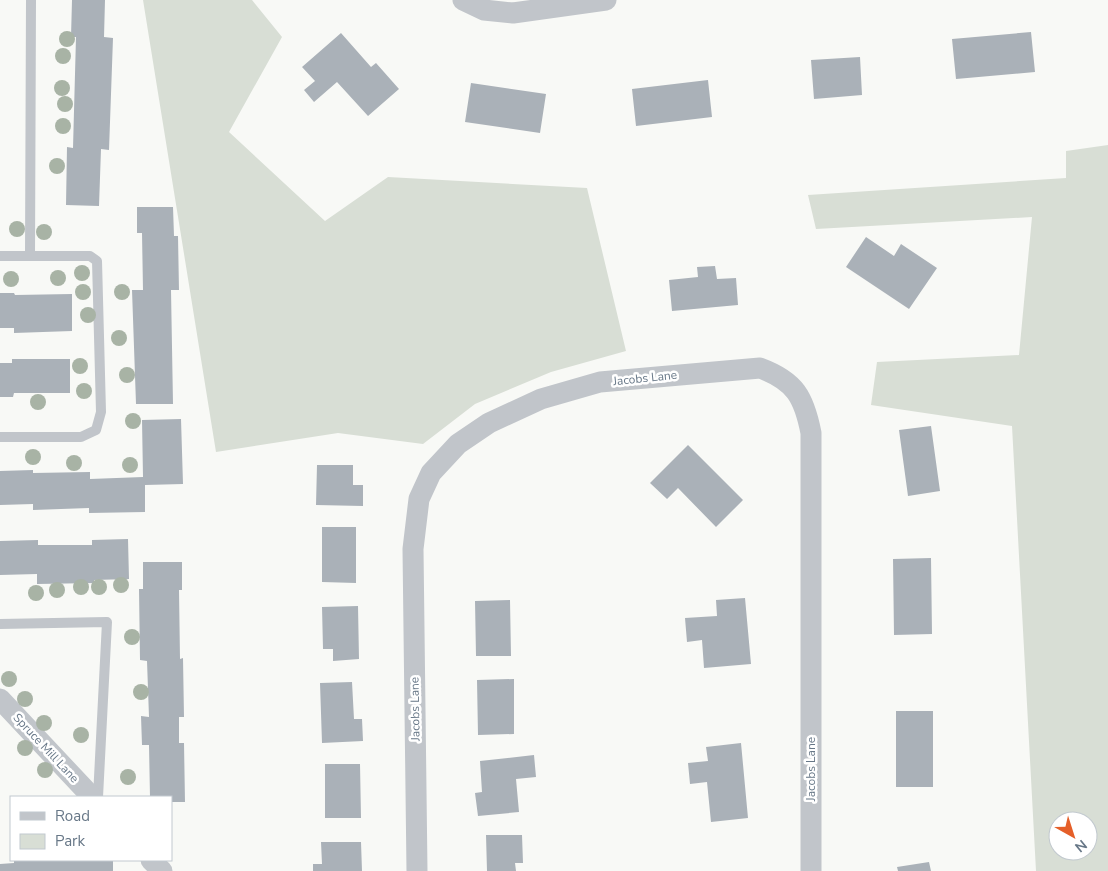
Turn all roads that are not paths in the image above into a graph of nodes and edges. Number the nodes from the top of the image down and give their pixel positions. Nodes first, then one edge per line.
1 (31, 0) edge
2 (463, 0) edge
3 (606, 0) edge
4 (0, 256) edge
5 (30, 256) junction
6 (0, 437) edge
7 (0, 624) edge
8 (0, 700) edge
9 (91, 796) edge
10 (98, 796) edge
11 (152, 861) edge
12 (162, 871) edge
13 (417, 871) edge
14 (811, 871) edge

1 - 5 lane
2 - 3 street
4 - 5 lane
5 - 6 lane
7 - 10 lane
8 - 9 street, Spruce Mill Lane
11 - 12 street
13 - 14 street, Jacobs Lane

